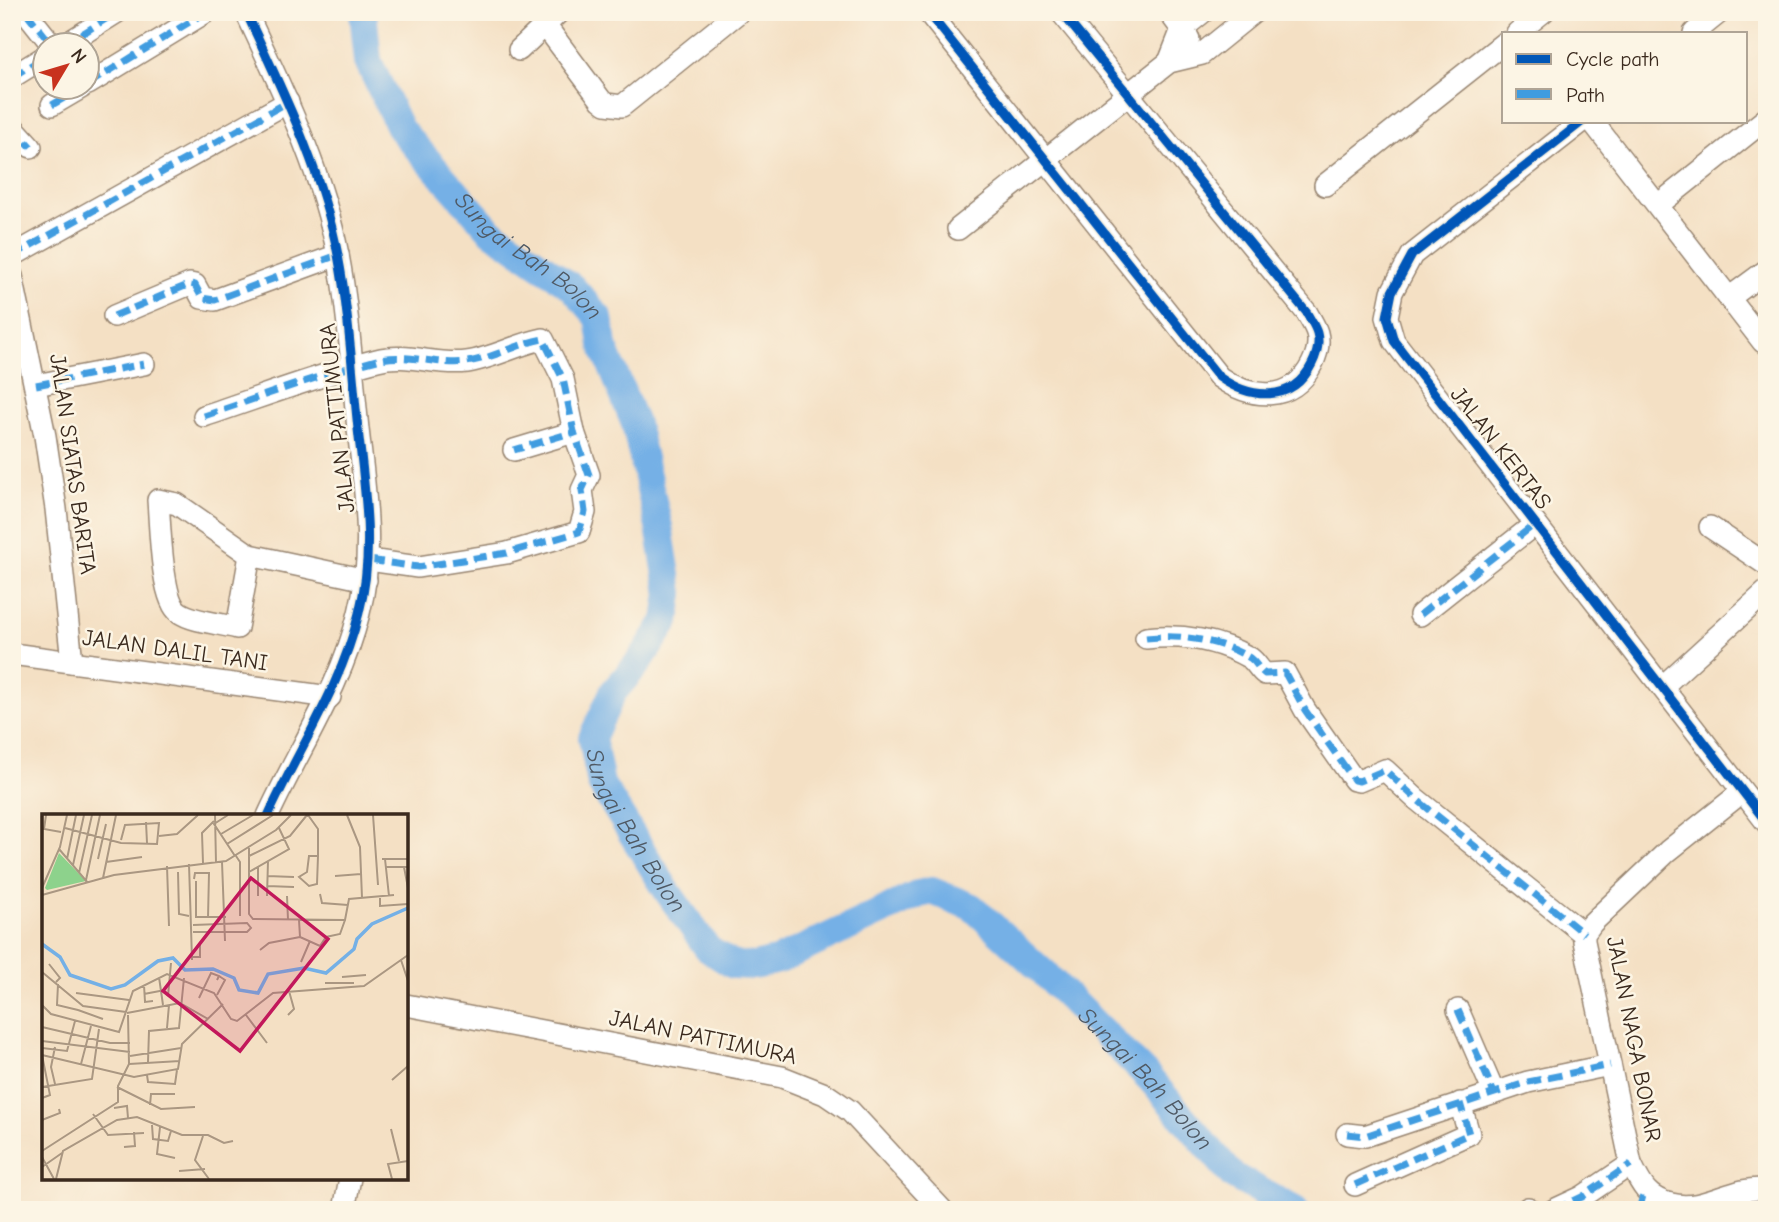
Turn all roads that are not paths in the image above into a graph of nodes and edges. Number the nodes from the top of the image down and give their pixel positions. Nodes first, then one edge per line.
1 (26, 12) edge
2 (117, 12) edge
3 (206, 12) edge
4 (246, 12) edge
5 (739, 12) edge
6 (928, 12) edge
7 (1061, 12) edge
8 (1169, 12) edge
9 (1203, 12) edge
10 (1255, 12) edge
11 (1543, 12) edge
12 (1720, 12) edge
13 (552, 18) edge
14 (1182, 29) junction
15 (42, 32) edge
16 (85, 32) edge
17 (1518, 32) edge
18 (1695, 32) edge
19 (1502, 45) edge
20 (519, 50) dead end
21 (1202, 54) junction
22 (1169, 62) junction
23 (32, 65) edge
24 (102, 75) edge
25 (12, 77) edge
26 (1127, 95) junction
27 (57, 102) edge
28 (288, 103) junction
29 (52, 105) dead end
30 (1767, 118) edge
31 (1582, 122) edge
32 (1593, 122) edge
33 (12, 126) edge
34 (31, 147) dead end
35 (1040, 163) junction
36 (1325, 185) dead end
37 (1658, 205) junction
38 (958, 229) dead end
39 (338, 255) junction
40 (12, 256) edge
41 (1767, 270) edge
42 (12, 276) edge
43 (1729, 298) junction
44 (114, 316) dead end
45 (1763, 342) dead end
46 (144, 364) dead end
47 (351, 368) junction
48 (36, 385) junction
49 (204, 416) dead end
50 (574, 432) junction
51 (514, 450) dead end
52 (1535, 524) junction
53 (1710, 527) dead end
54 (250, 555) junction
55 (1767, 565) edge
56 (367, 570) junction
57 (1767, 591) edge
58 (1420, 615) dead end
59 (1146, 638) dead end
60 (12, 654) edge
61 (72, 662) junction
62 (1662, 687) junction
63 (330, 697) junction
64 (1742, 792) junction
65 (269, 814) edge
66 (1767, 823) edge
67 (1584, 934) junction
68 (408, 1005) edge
69 (1458, 1010) dead end
70 (1610, 1065) junction
71 (1494, 1093) junction
72 (1460, 1103) junction
73 (1347, 1134) dead end
74 (1631, 1164) junction
75 (350, 1180) edge
76 (1355, 1185) dead end
77 (1767, 1190) edge
78 (1642, 1201) edge
79 (1677, 1208) edge
80 (344, 1210) edge
81 (942, 1210) edge
82 (1554, 1210) edge

1 - 15 street
2 - 16 street
3 - 24 street
4 - 28 street, JALAN PATTIMURA
5 - 13 street
6 - 35 street
7 - 26 street
8 - 14 street
9 - 14 street
10 - 21 street
11 - 17 street
12 - 18 street
13 - 20 street
14 - 21 street
14 - 22 street
19 - 36 street
21 - 22 street
22 - 26 street
23 - 25 street
26 - 35 street
26 - 35 street
27 - 29 street
28 - 39 street, JALAN PATTIMURA
28 - 40 street
30 - 37 street
31 - 52 street, JALAN KERTAS
32 - 37 street
33 - 34 street
35 - 38 street
37 - 43 street
39 - 44 street
39 - 47 street, JALAN PATTIMURA
41 - 43 street
42 - 48 street, JALAN SIATAS BARITA
43 - 45 street
46 - 48 street
47 - 49 street
47 - 50 street
47 - 56 street, JALAN PATTIMURA
48 - 61 street, JALAN SIATAS BARITA
50 - 51 street
50 - 56 street
52 - 58 street
52 - 62 street, JALAN KERTAS
53 - 55 street
54 - 54 street
54 - 56 street
56 - 63 street, JALAN PATTIMURA
57 - 62 street
59 - 67 street
60 - 61 street, JALAN DALIL TANI
61 - 63 street, JALAN DALIL TANI
62 - 64 street, JALAN KERTAS
63 - 65 street, JALAN PATTIMURA
64 - 66 street, JALAN KERTAS
64 - 67 street, JALAN NAGA BONAR
67 - 70 street, JALAN NAGA BONAR
68 - 81 street, JALAN PATTIMURA
69 - 71 street
70 - 71 street
70 - 74 street, JALAN NAGA BONAR
71 - 72 street
72 - 73 street
72 - 76 street
74 - 78 street, JALAN NAGA BONAR
74 - 82 street
75 - 80 street
77 - 79 street, JALAN NAGA BONAR
78 - 79 street, JALAN NAGA BONAR

